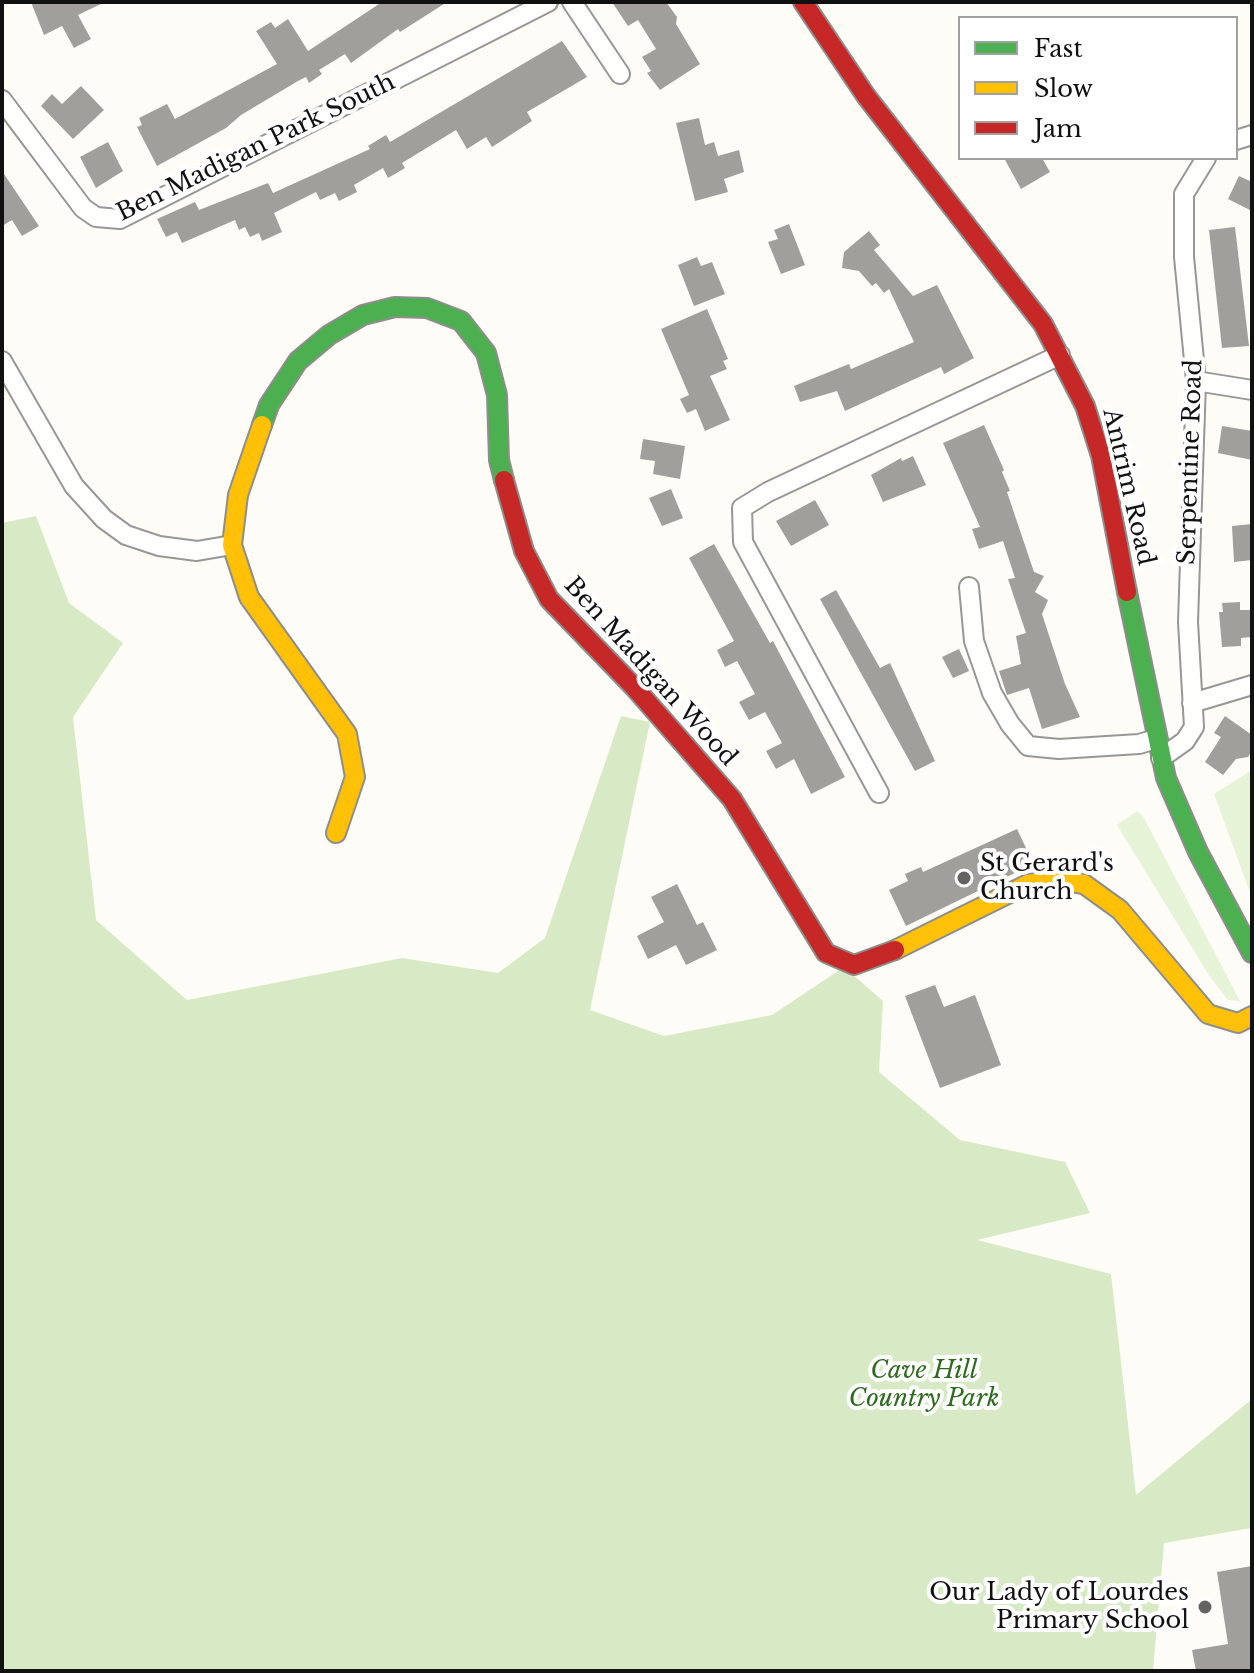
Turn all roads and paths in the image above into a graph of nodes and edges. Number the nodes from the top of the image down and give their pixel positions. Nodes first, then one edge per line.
1 (548, 2) edge
2 (572, 2) edge
3 (803, 2) edge
4 (620, 74) dead end
5 (2, 100) edge
6 (1205, 160) edge
7 (1060, 355) junction
8 (2, 361) edge
9 (1196, 381) junction
10 (1252, 390) edge
11 (232, 545) junction
12 (969, 587) dead end
13 (1252, 685) edge
14 (1192, 703) junction
15 (1156, 739) junction
16 (1161, 758) junction
17 (879, 793) dead end
18 (336, 833) dead end
19 (1252, 953) edge
20 (1252, 1016) edge

1 - 5 street, Ben Madigan Park South
2 - 4 street
3 - 7 street, Antrim Road
6 - 9 street, Serpentine Road
7 - 15 street, Antrim Road
7 - 17 street
8 - 11 street
9 - 10 street
9 - 14 street, Serpentine Road
11 - 18 street, Ben Madigan Wood
11 - 20 street, Ben Madigan Wood
12 - 15 street
13 - 14 street
14 - 16 street, Serpentine Road
15 - 16 street, Antrim Road
16 - 19 street, Antrim Road

